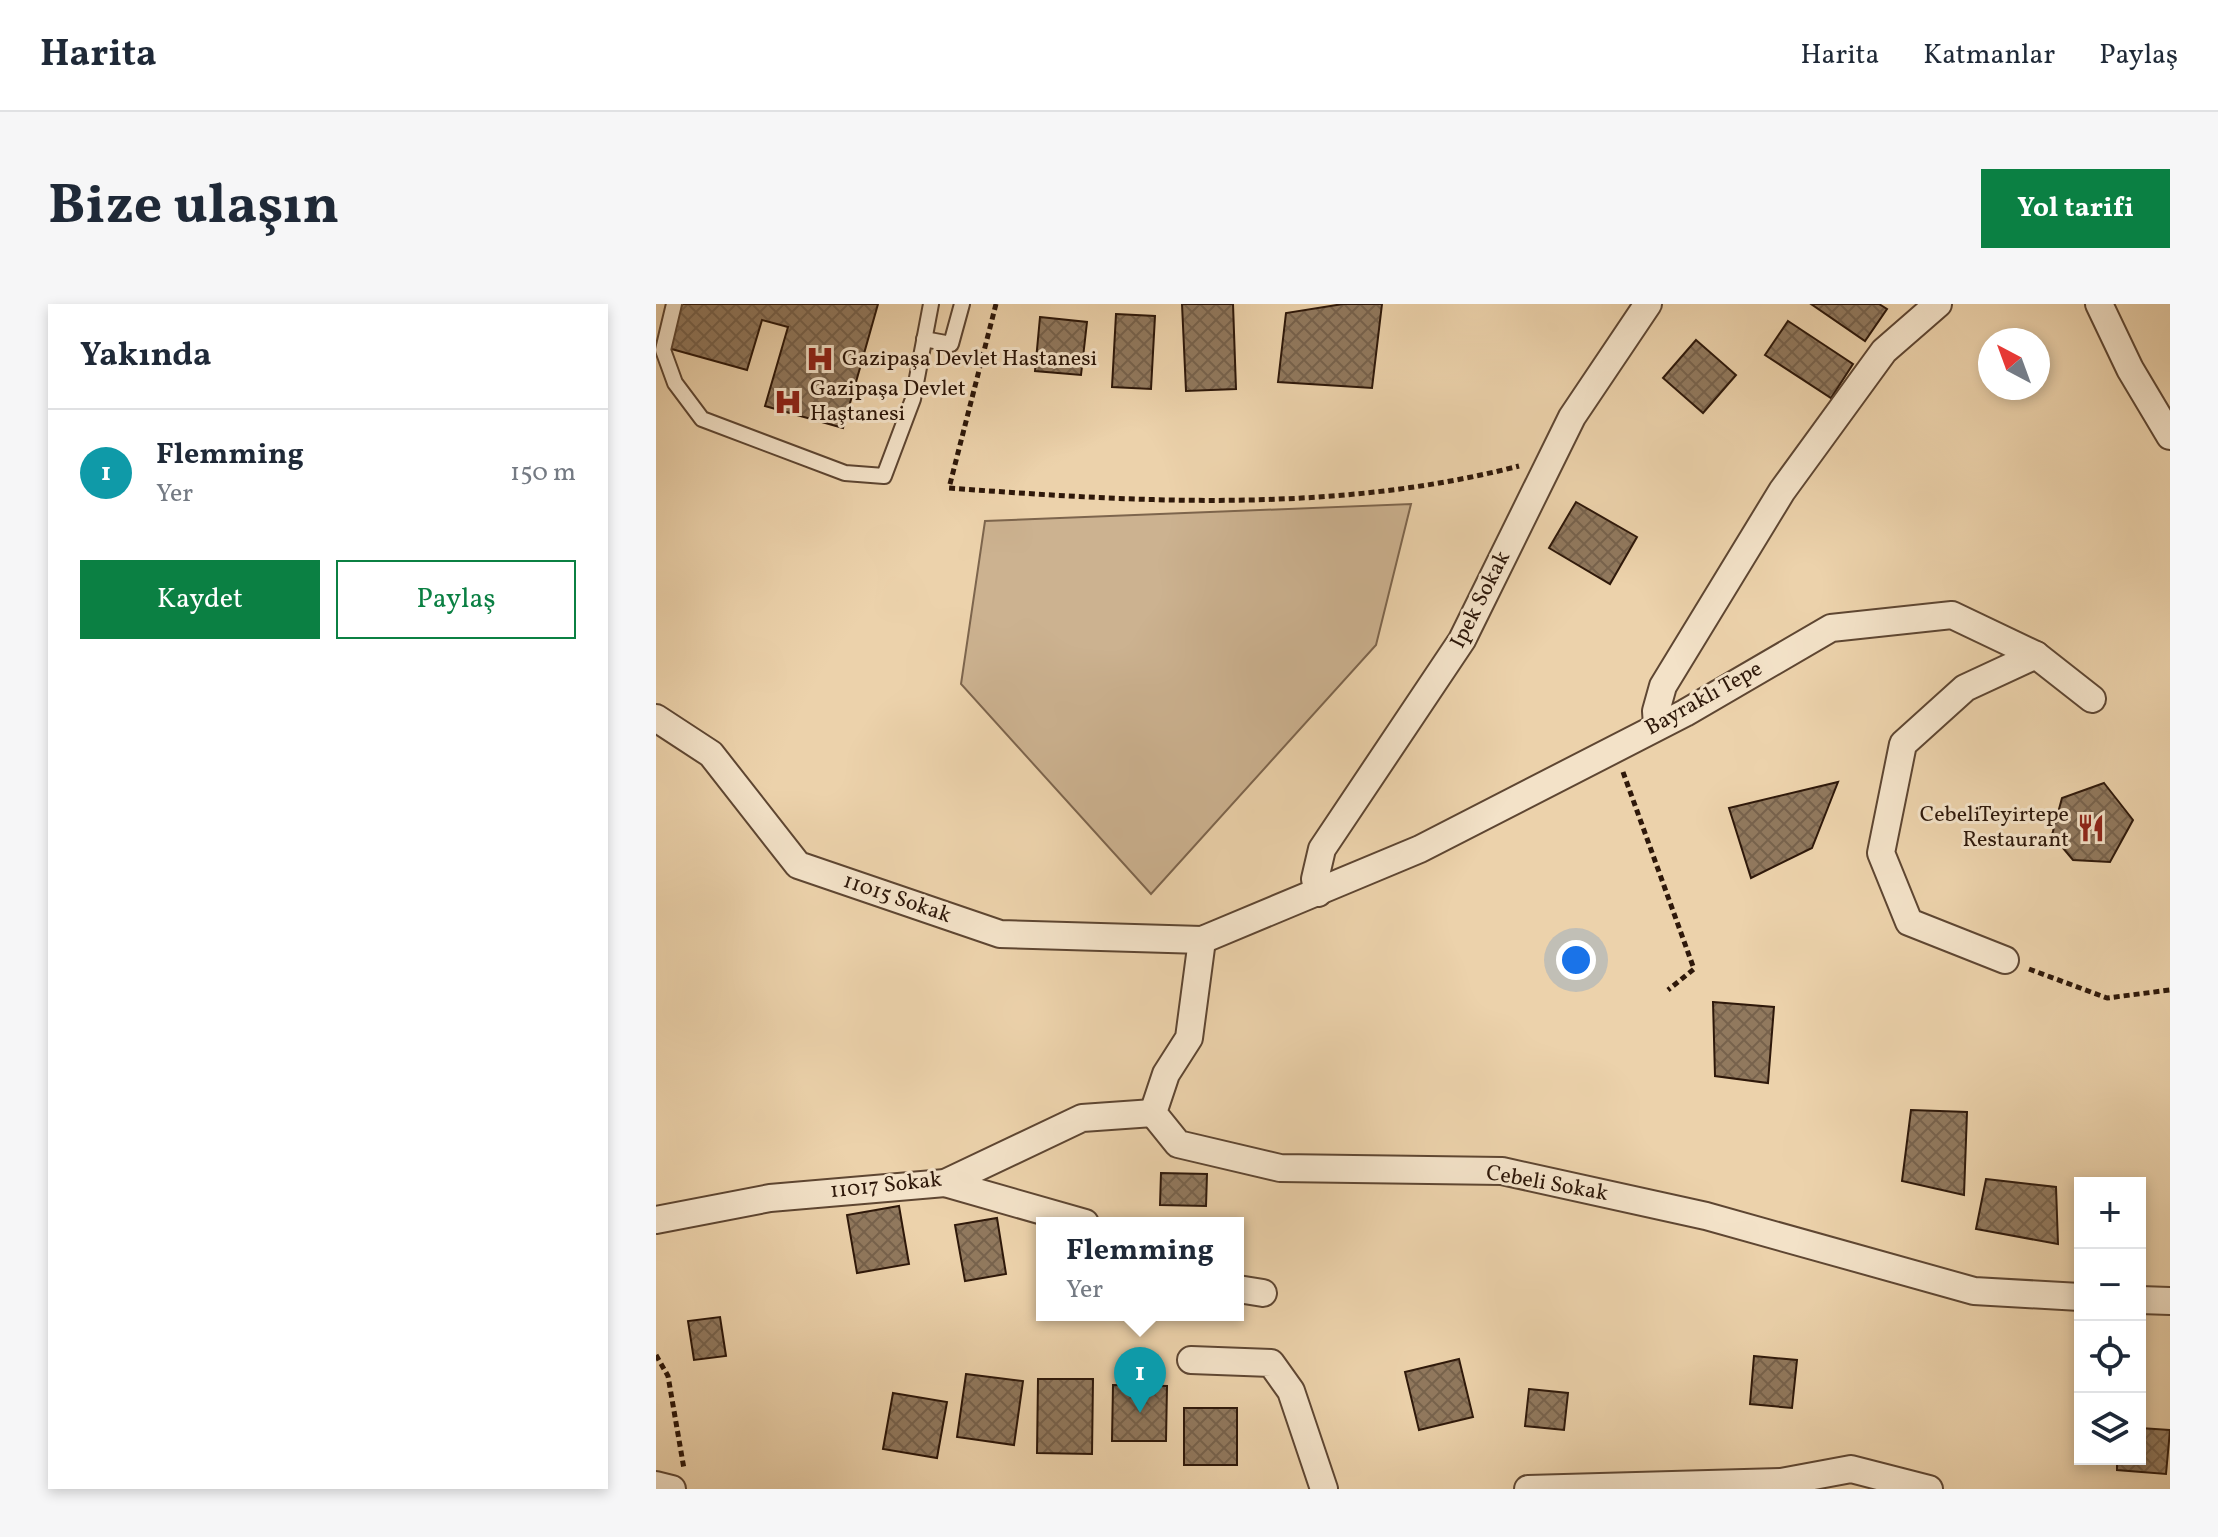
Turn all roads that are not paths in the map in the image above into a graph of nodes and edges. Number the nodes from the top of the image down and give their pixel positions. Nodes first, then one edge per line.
1 (674, 304) edge
2 (931, 304) edge
3 (962, 304) edge
4 (1648, 304) edge
5 (1938, 304) edge
6 (2099, 304) edge
7 (924, 339) junction
8 (2170, 436) edge
9 (2036, 655) junction
10 (2092, 699) dead end
11 (656, 718) edge
12 (1657, 726) junction
13 (1318, 893) junction
14 (1202, 940) junction
15 (2005, 960) road end
16 (1153, 1113) junction
17 (945, 1183) junction
18 (1064, 1217) edge
19 (656, 1220) edge
20 (2074, 1297) edge
21 (2146, 1300) edge
22 (2170, 1301) edge
23 (1191, 1360) dead end
24 (656, 1485) edge
25 (679, 1485) edge
26 (1324, 1489) edge
27 (1528, 1489) edge
28 (1929, 1489) edge

1 - 7 lane
2 - 7 lane
3 - 7 lane
4 - 13 street, Ipek Sokak
5 - 12 street
6 - 8 street
9 - 10 street, Bayraklı Tepe
9 - 12 street, Bayraklı Tepe
9 - 15 street
11 - 14 street, 11015 Sokak
12 - 13 street, Bayraklı Tepe
13 - 14 street, Bayraklı Tepe
14 - 16 street
16 - 17 street, 11017 Sokak
16 - 20 street, Cebeli Sokak
17 - 18 street
17 - 19 street, 11017 Sokak
21 - 22 street
23 - 26 street
24 - 25 street
27 - 28 street

